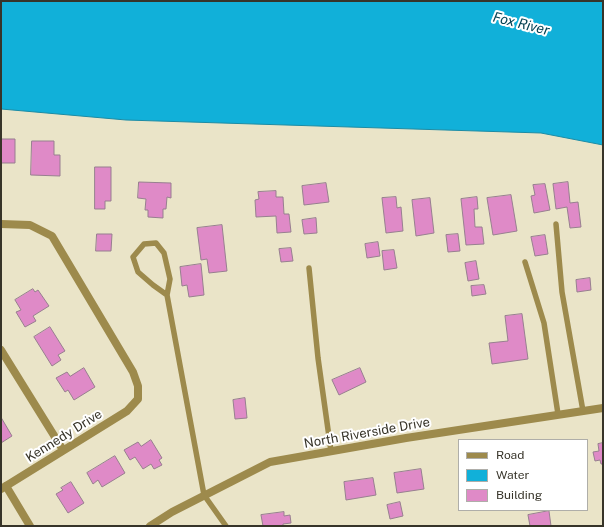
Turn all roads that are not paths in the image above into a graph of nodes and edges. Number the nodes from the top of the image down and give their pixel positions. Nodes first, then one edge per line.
1 (1, 224) edge
2 (556, 224) dead end
3 (525, 262) dead end
4 (309, 268) dead end
5 (167, 295) junction
6 (1, 350) edge
7 (603, 408) edge
8 (583, 411) junction
9 (558, 414) junction
10 (63, 450) junction
11 (330, 451) junction
12 (4, 488) edge
13 (204, 495) junction
14 (30, 526) edge
15 (150, 526) edge
16 (226, 526) edge

1 - 10 street, Kennedy Drive
2 - 8 lane
3 - 9 lane
4 - 11 lane
5 - 5 lane
5 - 13 lane
6 - 10 street
7 - 8 street, North Riverside Drive
8 - 9 street, North Riverside Drive
9 - 11 street, North Riverside Drive
10 - 12 street, Kennedy Drive
11 - 13 street, North Riverside Drive
12 - 14 street
13 - 15 street, North Riverside Drive
13 - 16 lane

